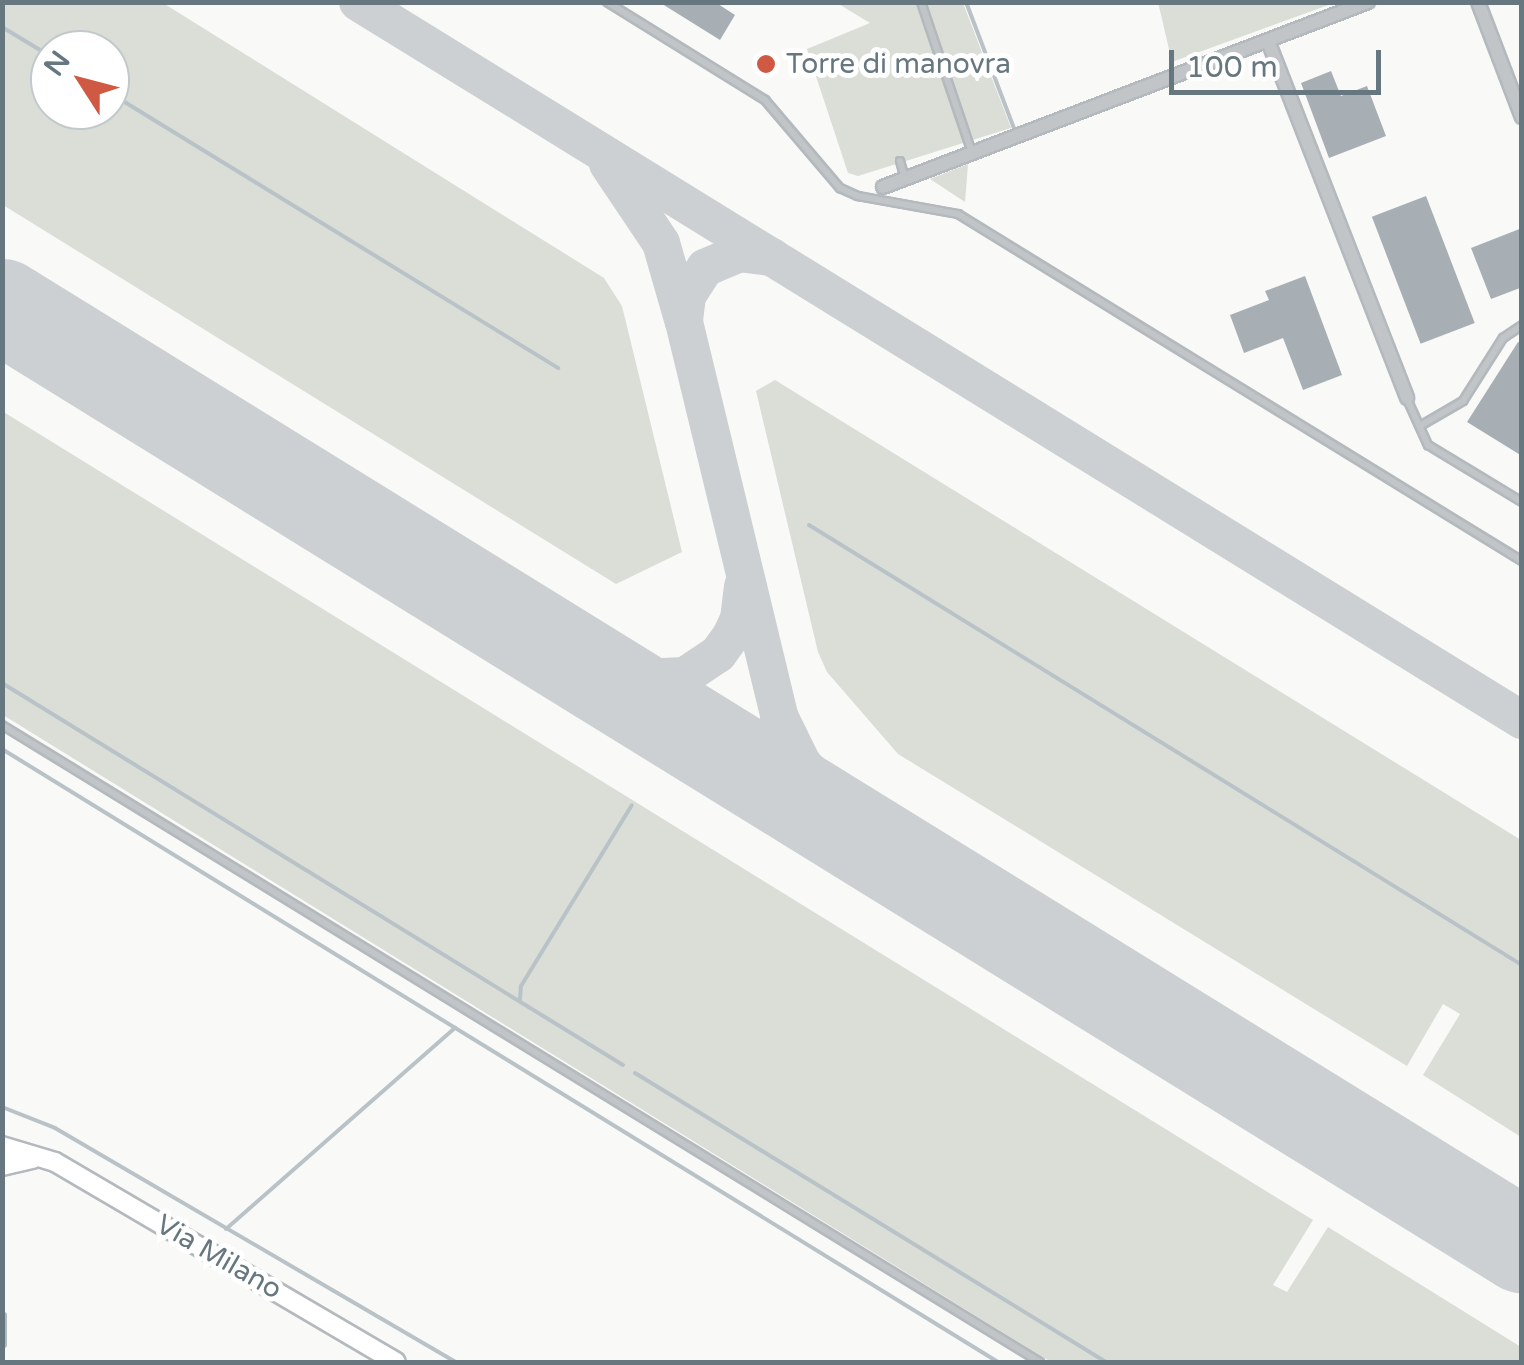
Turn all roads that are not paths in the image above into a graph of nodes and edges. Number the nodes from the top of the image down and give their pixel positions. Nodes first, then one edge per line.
1 (607, 2) edge
2 (920, 2) edge
3 (1368, 2) edge
4 (1478, 2) edge
5 (1268, 41) junction
6 (1522, 118) edge
7 (972, 153) junction
8 (900, 161) dead end
9 (906, 179) junction
10 (881, 194) junction
11 (1522, 325) edge
12 (1407, 398) joint
13 (1420, 426) junction
14 (1522, 502) edge
15 (1522, 561) edge
16 (2, 725) edge
17 (2, 1146) edge
18 (38, 1158) junction
19 (2, 1166) edge
20 (2, 1318) edge
21 (2, 1342) edge
22 (396, 1362) edge
23 (1040, 1362) edge

1 - 10 lane
2 - 7 lane
3 - 5 street
4 - 6 street
5 - 7 street
5 - 12 street
7 - 9 street
8 - 9 lane
9 - 10 street
10 - 15 lane
11 - 13 lane
12 - 13 lane
13 - 14 lane
16 - 23 lane
17 - 18 street, Via Milano
18 - 19 street
18 - 22 street, Via Milano
20 - 21 lane

